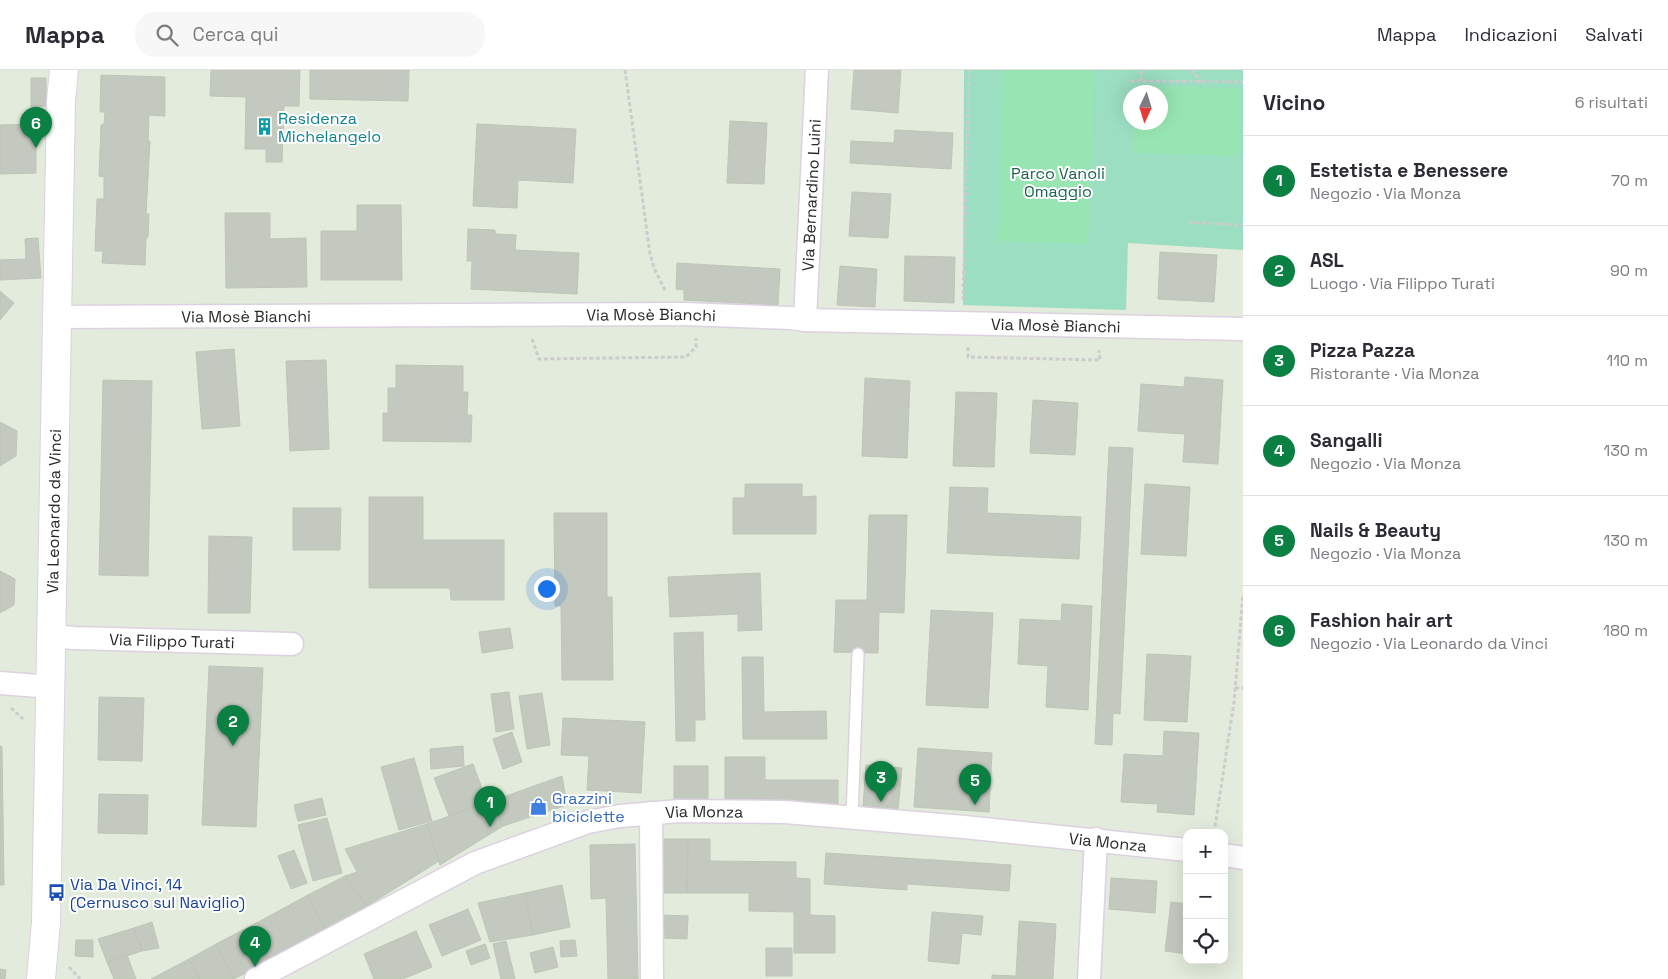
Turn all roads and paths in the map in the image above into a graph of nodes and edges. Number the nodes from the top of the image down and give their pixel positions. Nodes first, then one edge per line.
1 (64, 70) edge
2 (74, 70) edge
3 (626, 70) edge
4 (817, 70) edge
5 (969, 70) edge
6 (1142, 70) edge
7 (1191, 70) edge
8 (1130, 81) dead end
9 (1141, 81) junction
10 (1202, 81) junction
11 (1243, 82) edge
12 (61, 101) junction
13 (1188, 222) dead end
14 (1243, 225) edge
15 (684, 314) junction
16 (57, 317) junction
17 (806, 320) junction
18 (1243, 329) edge
19 (966, 331) junction
20 (531, 336) dead end
21 (705, 338) dead end
22 (1099, 342) dead end
23 (1243, 595) edge
24 (52, 636) junction
25 (292, 644) dead end
26 (858, 654) dead end
27 (0, 683) edge
28 (51, 687) junction
29 (1235, 688) junction
30 (1243, 688) edge
31 (651, 813) junction
32 (852, 817) junction
33 (1215, 829) edge
34 (1096, 839) junction
35 (1183, 850) edge
36 (1228, 856) edge
37 (1243, 858) edge
38 (46, 922) junction
39 (41, 979) edge
40 (56, 979) edge
41 (256, 979) edge
42 (652, 979) edge
43 (1089, 979) edge

1 - 12 street, Via Leonardo da Vinci
2 - 12 street, Via Leonardo da Vinci
3 - 15 path
4 - 17 street, Via Bernardino Luini
5 - 19 path
6 - 9 path
7 - 10 path
8 - 9 path
9 - 10 path
10 - 11 path
12 - 16 street, Via Leonardo da Vinci
13 - 14 path
15 - 16 street, Via Mosè Bianchi
15 - 17 street, Via Mosè Bianchi
16 - 24 street, Via Leonardo da Vinci
17 - 19 street, Via Mosè Bianchi
18 - 19 street, Via Mosè Bianchi
19 - 22 path
20 - 21 path
23 - 29 path
24 - 25 street, Via Filippo Turati
24 - 28 street, Via Leonardo da Vinci
26 - 32 lane
27 - 28 street
28 - 38 street, Via Leonardo da Vinci
29 - 30 path
29 - 33 path
31 - 32 street, Via Monza
31 - 41 street, Via Monza
31 - 42 street
32 - 34 street, Via Monza
34 - 35 street, Via Monza
34 - 43 street
36 - 37 street
38 - 39 street, Via Leonardo da Vinci
38 - 40 street, Via Leonardo da Vinci

